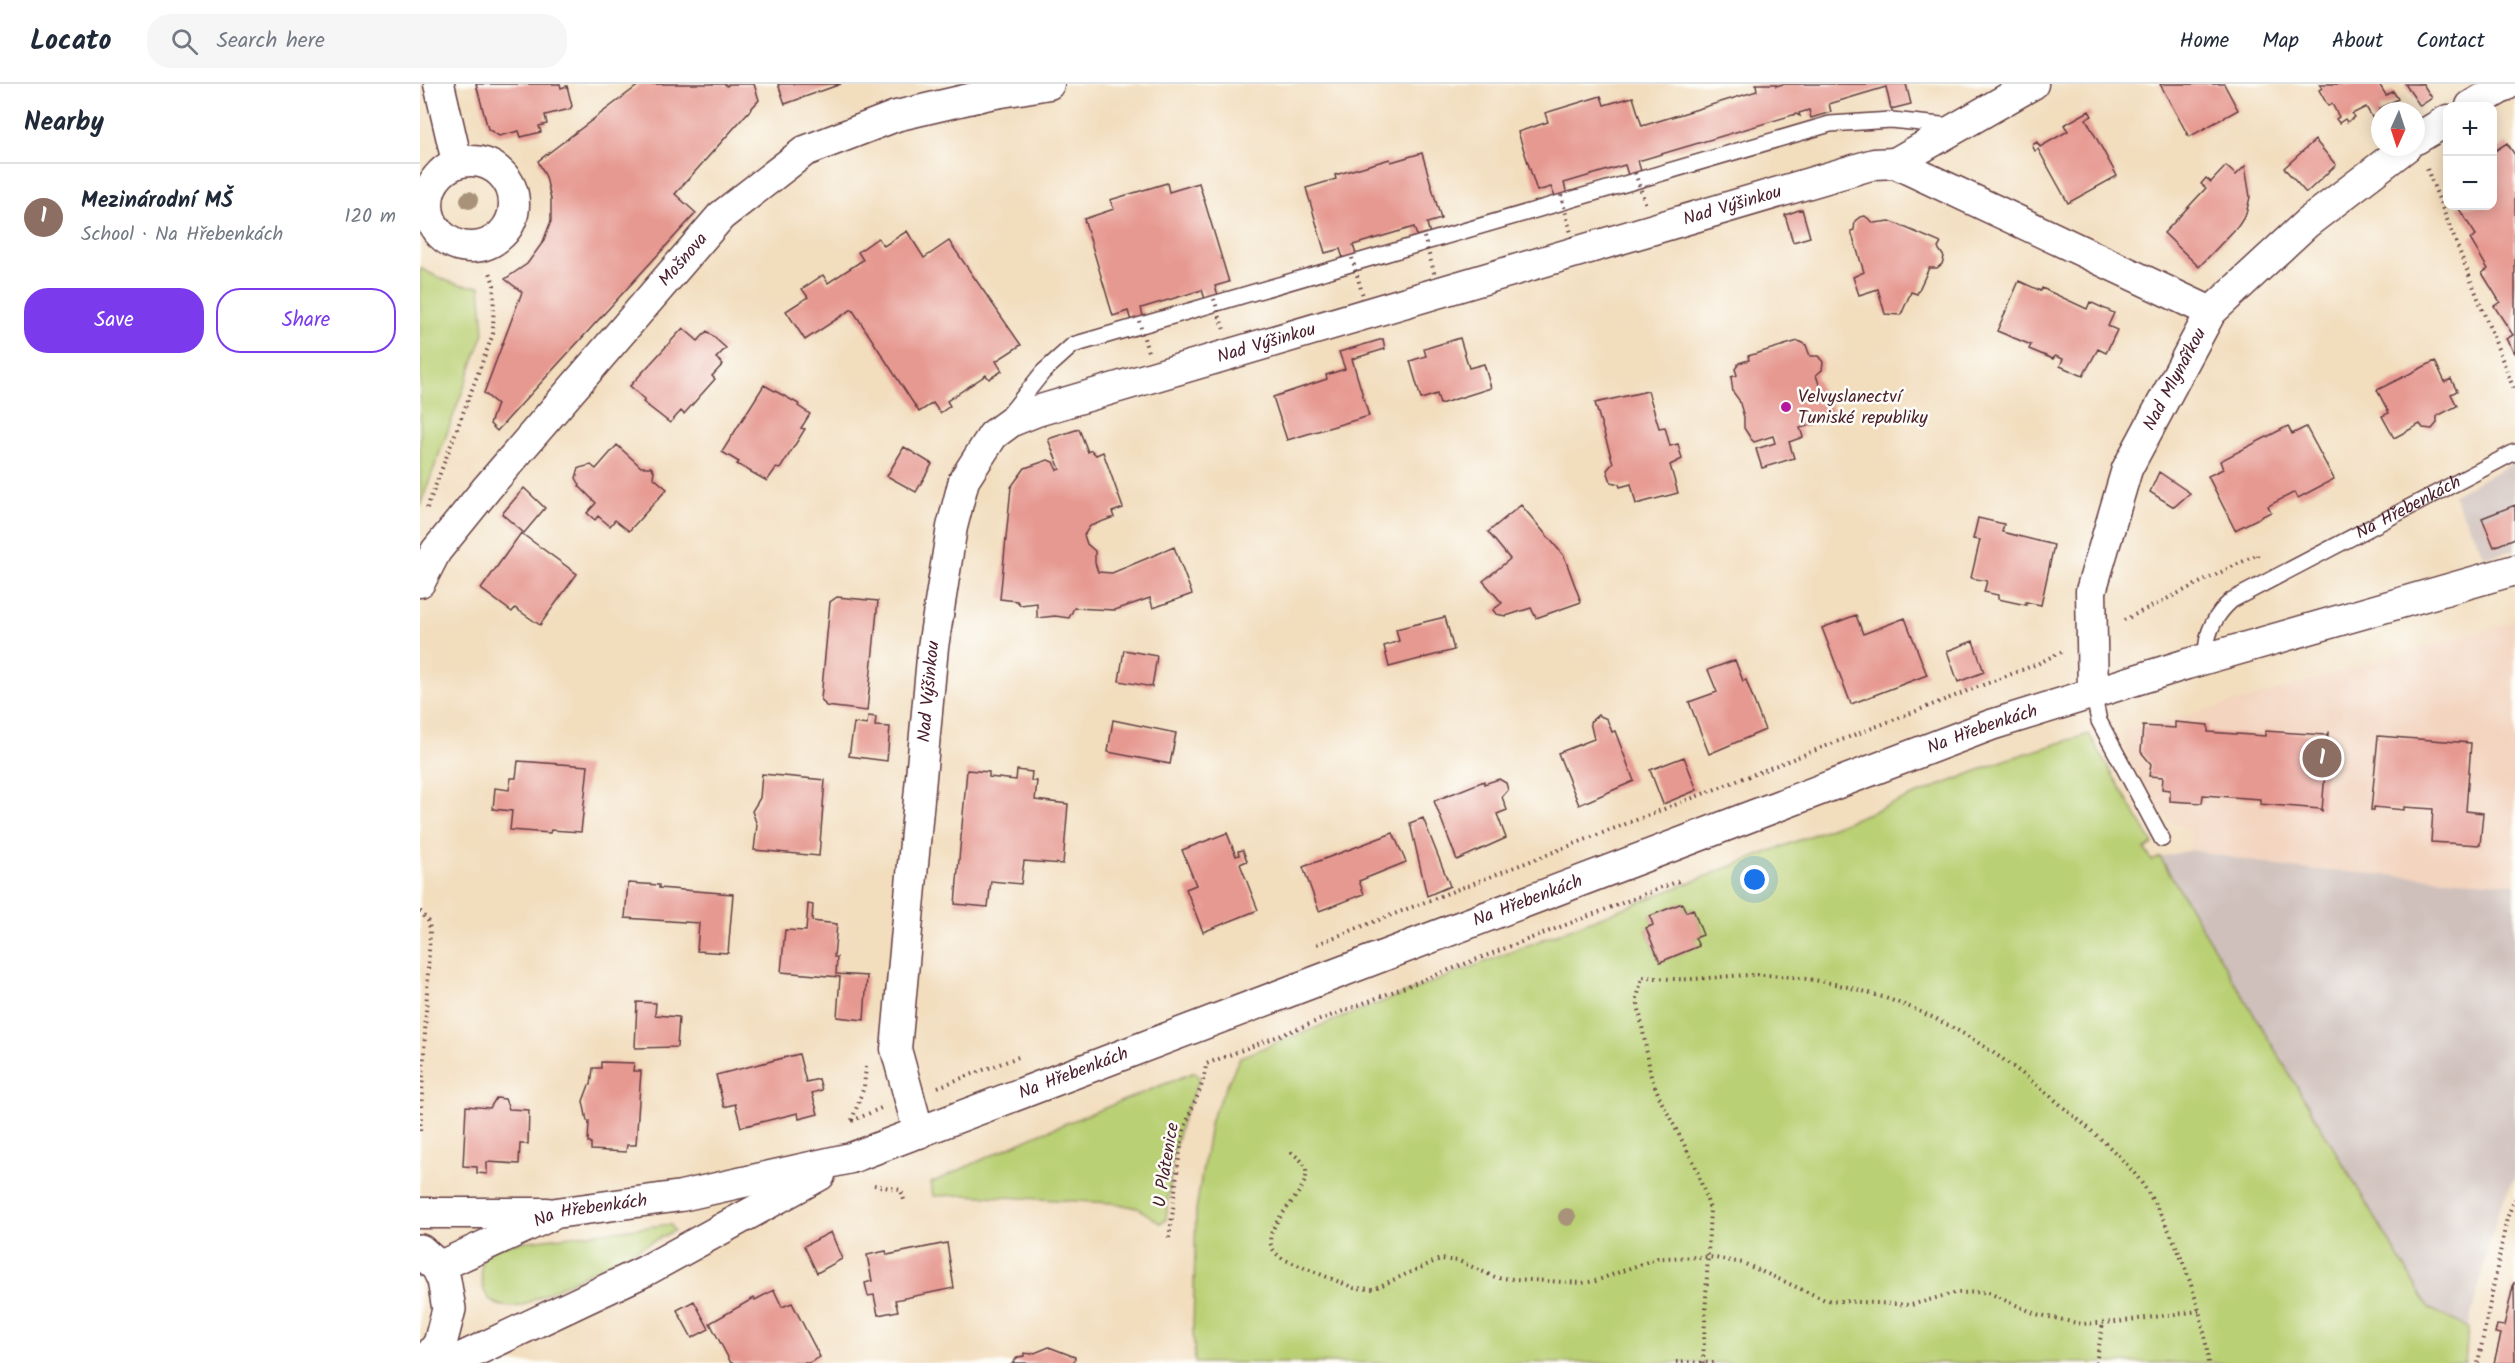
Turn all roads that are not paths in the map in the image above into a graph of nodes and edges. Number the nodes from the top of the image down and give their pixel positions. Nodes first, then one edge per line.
1 (439, 84) edge
2 (1049, 84) edge
3 (2033, 84) edge
4 (2508, 84) edge
5 (2478, 102) edge
6 (2443, 125) edge
7 (1958, 127) junction
8 (2425, 142) edge
9 (2407, 156) edge
10 (457, 162) dead end
11 (1895, 163) junction
12 (2211, 312) junction
13 (993, 435) junction
14 (2515, 452) edge
15 (2515, 570) edge
16 (420, 582) edge
17 (2207, 659) junction
18 (2093, 692) junction
19 (2162, 839) dead end
20 (919, 1133) junction
21 (851, 1158) junction
22 (420, 1213) edge
23 (556, 1213) junction
24 (429, 1259) edge
25 (426, 1363) edge
26 (450, 1363) edge

1 - 10 street
2 - 16 street, Mošnova
3 - 7 street
4 - 5 street
6 - 8 street, Nad Mlynářkou
7 - 11 street
7 - 13 lane
9 - 12 street, Nad Mlynářkou
11 - 12 street
11 - 13 street, Nad Výšinkou
12 - 18 street, Nad Mlynářkou
13 - 20 street, Nad Výšinkou
14 - 17 lane, Na Hřebenkách
15 - 17 street, Na Hřebenkách
17 - 18 street, Na Hřebenkách
18 - 19 lane
18 - 20 street, Na Hřebenkách
20 - 21 street, Na Hřebenkách
21 - 23 street, Na Hřebenkách
21 - 26 street, Na Hřebenkách
22 - 23 street
23 - 24 street, Na Hřebenkách
24 - 25 street, Na Hřebenkách

